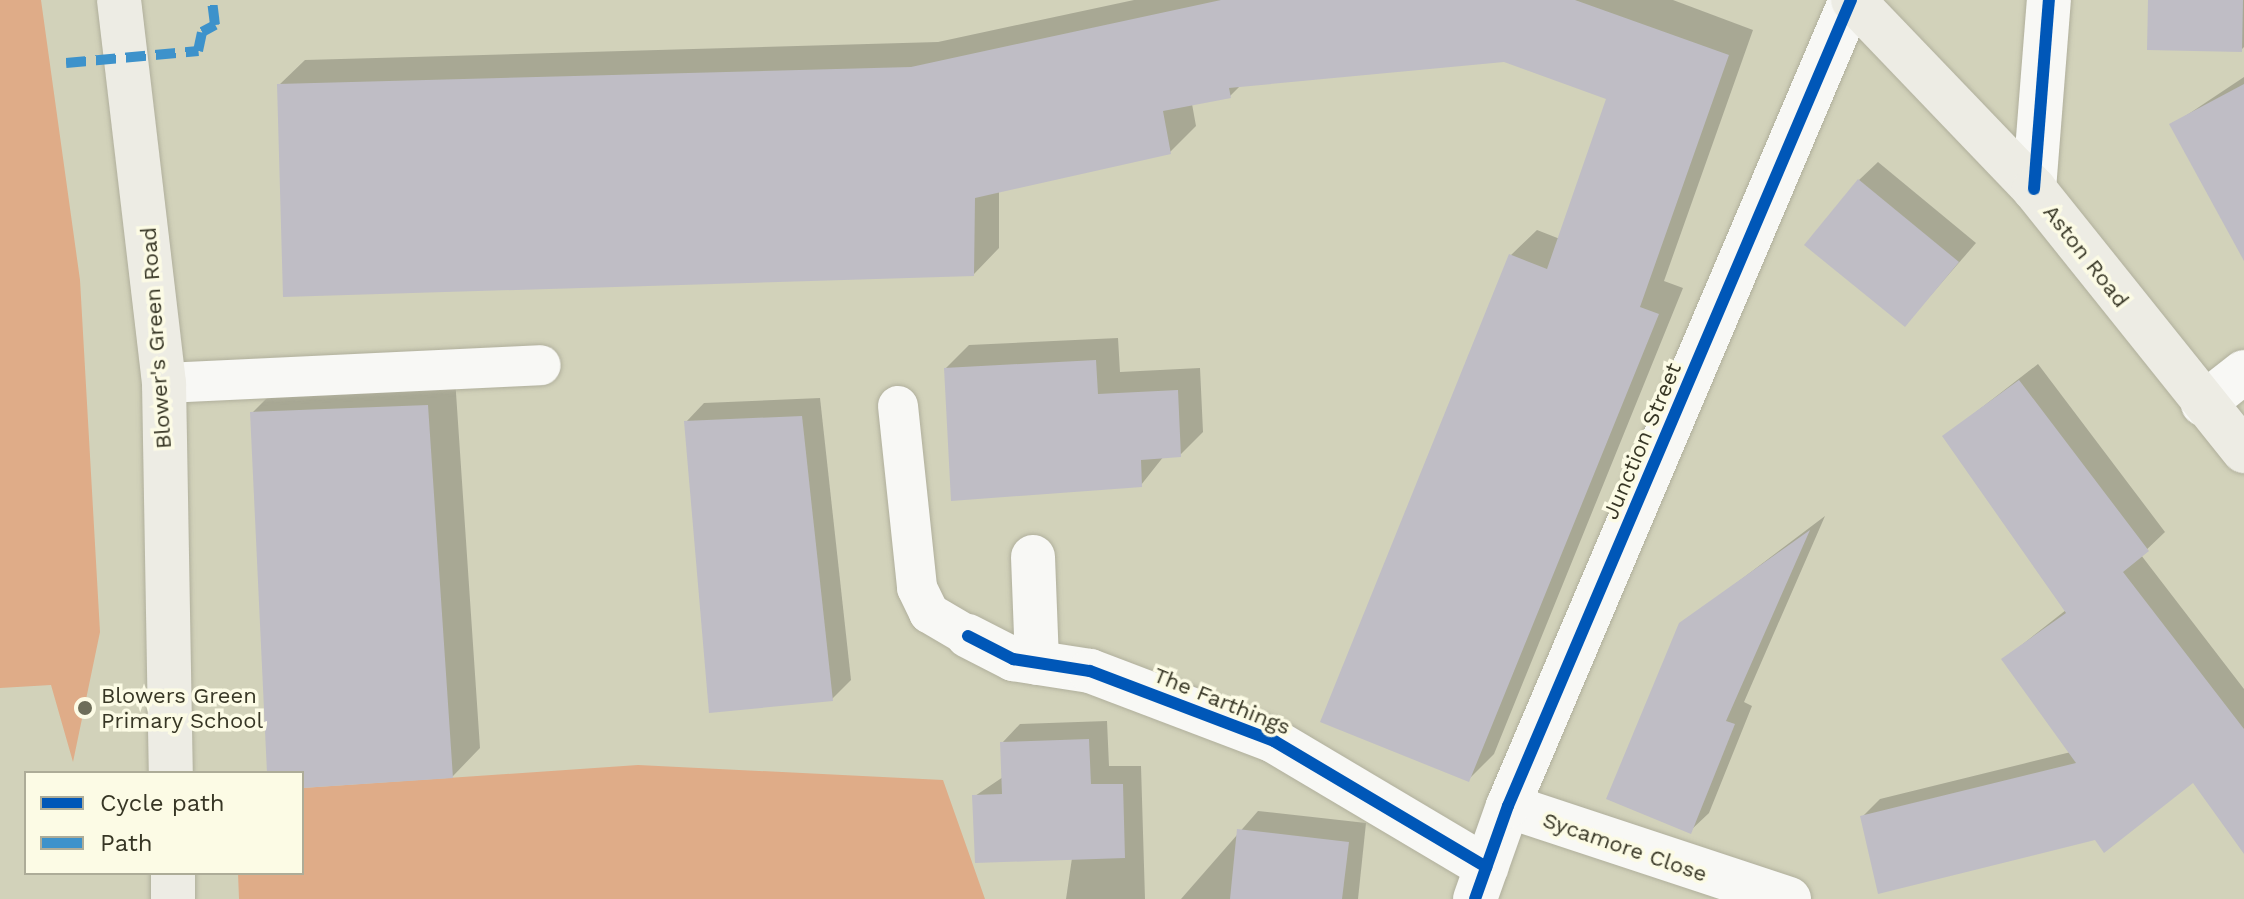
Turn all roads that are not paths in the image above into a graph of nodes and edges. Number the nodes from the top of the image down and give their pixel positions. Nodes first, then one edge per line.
1 (119, 0) edge
2 (1852, 0) edge
3 (2049, 0) edge
4 (2034, 189) junction
5 (541, 365) dead end
6 (2244, 372) edge
7 (164, 383) junction
8 (2203, 404) junction
9 (898, 406) dead end
10 (2244, 451) edge
11 (1033, 557) dead end
12 (968, 636) joint
13 (1037, 663) junction
14 (171, 771) edge
15 (1508, 806) junction
16 (173, 875) edge
17 (1484, 888) edge
18 (173, 899) edge
19 (1789, 899) edge

1 - 7 main road, Blower's Green Road
2 - 4 main road, Aston Road
2 - 15 street, Junction Street
3 - 4 street
4 - 8 main road, Aston Road
5 - 7 lane
6 - 8 street
7 - 14 main road, Blower's Green Road
8 - 10 main road, Aston Road
9 - 12 lane
11 - 13 street
12 - 13 street, The Farthings
13 - 17 street, The Farthings
15 - 17 street, Junction Street
15 - 19 street, Sycamore Close
16 - 18 main road

